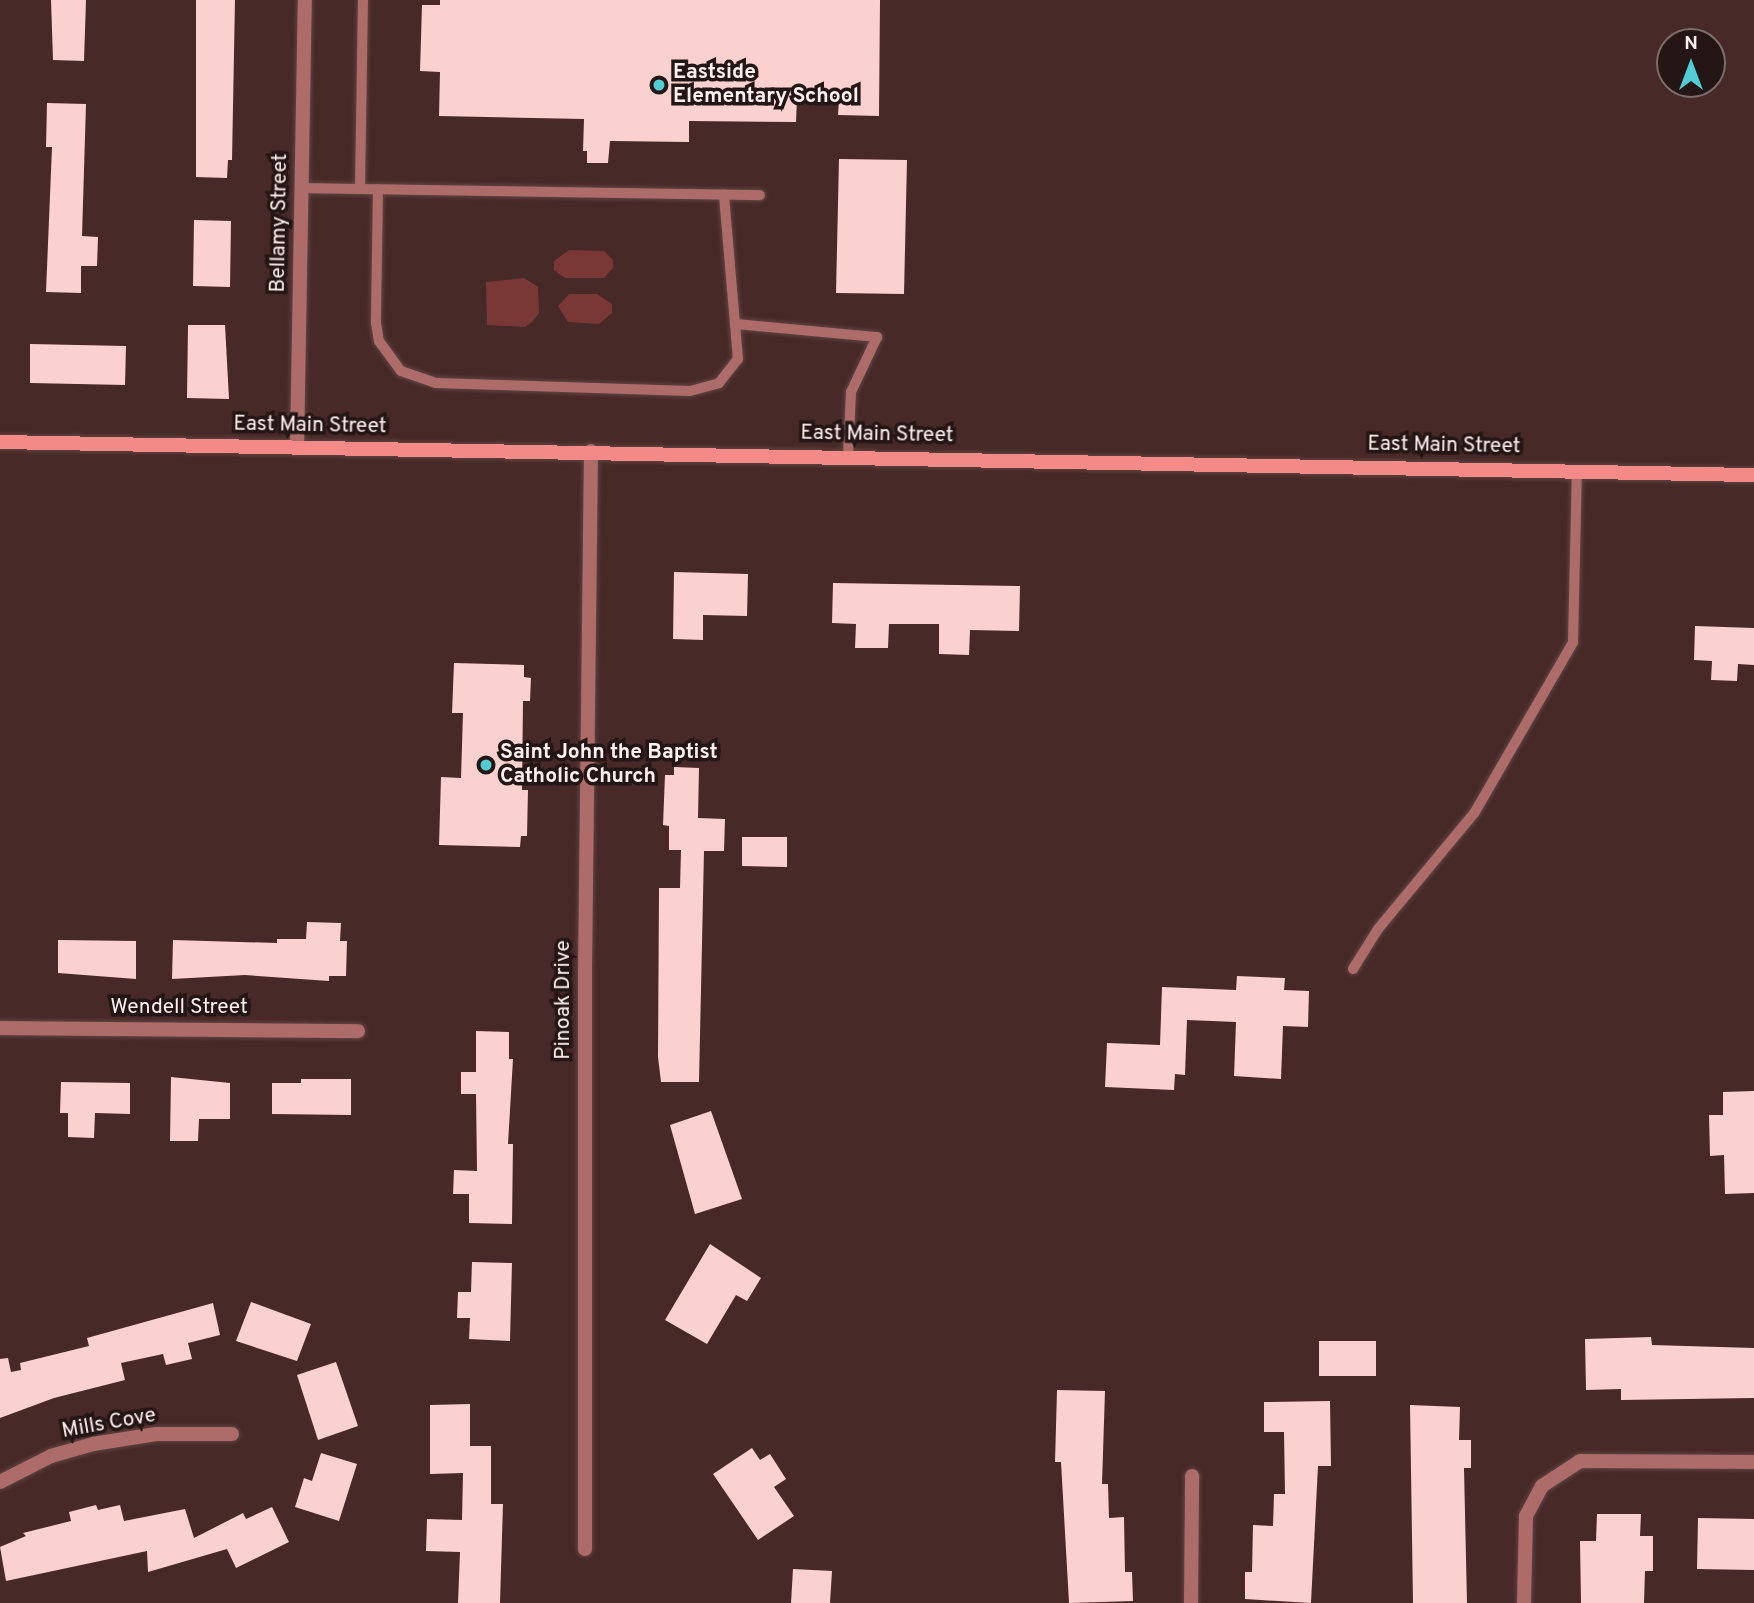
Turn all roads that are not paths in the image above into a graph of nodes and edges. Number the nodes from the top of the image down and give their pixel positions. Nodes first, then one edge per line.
1 (305, 0) edge
2 (363, 0) edge
3 (301, 188) junction
4 (360, 189) junction
5 (378, 189) junction
6 (724, 195) junction
7 (760, 195) dead end
8 (736, 324) junction
9 (0, 442) edge
10 (297, 446) junction
11 (592, 451) junction
12 (848, 456) junction
13 (1577, 470) junction
14 (1754, 475) edge
15 (1353, 969) dead end
16 (0, 1028) edge
17 (358, 1031) dead end
18 (232, 1434) dead end
19 (1754, 1462) edge
20 (1192, 1476) dead end
21 (0, 1482) edge
22 (585, 1549) dead end
23 (1191, 1603) edge
24 (1524, 1603) edge

1 - 3 street, Bellamy Street
2 - 4 lane
3 - 4 lane
3 - 10 street, Bellamy Street
4 - 5 lane
5 - 6 lane
5 - 8 lane
6 - 7 lane
6 - 8 lane
8 - 12 lane
9 - 10 street, East Main Street
10 - 11 street, East Main Street
11 - 12 street, East Main Street
11 - 22 street, Pinoak Drive
12 - 13 street, East Main Street
13 - 14 street, East Main Street
13 - 15 lane
16 - 17 street, Wendell Street
18 - 21 street, Mills Cove
19 - 24 street
20 - 23 street

